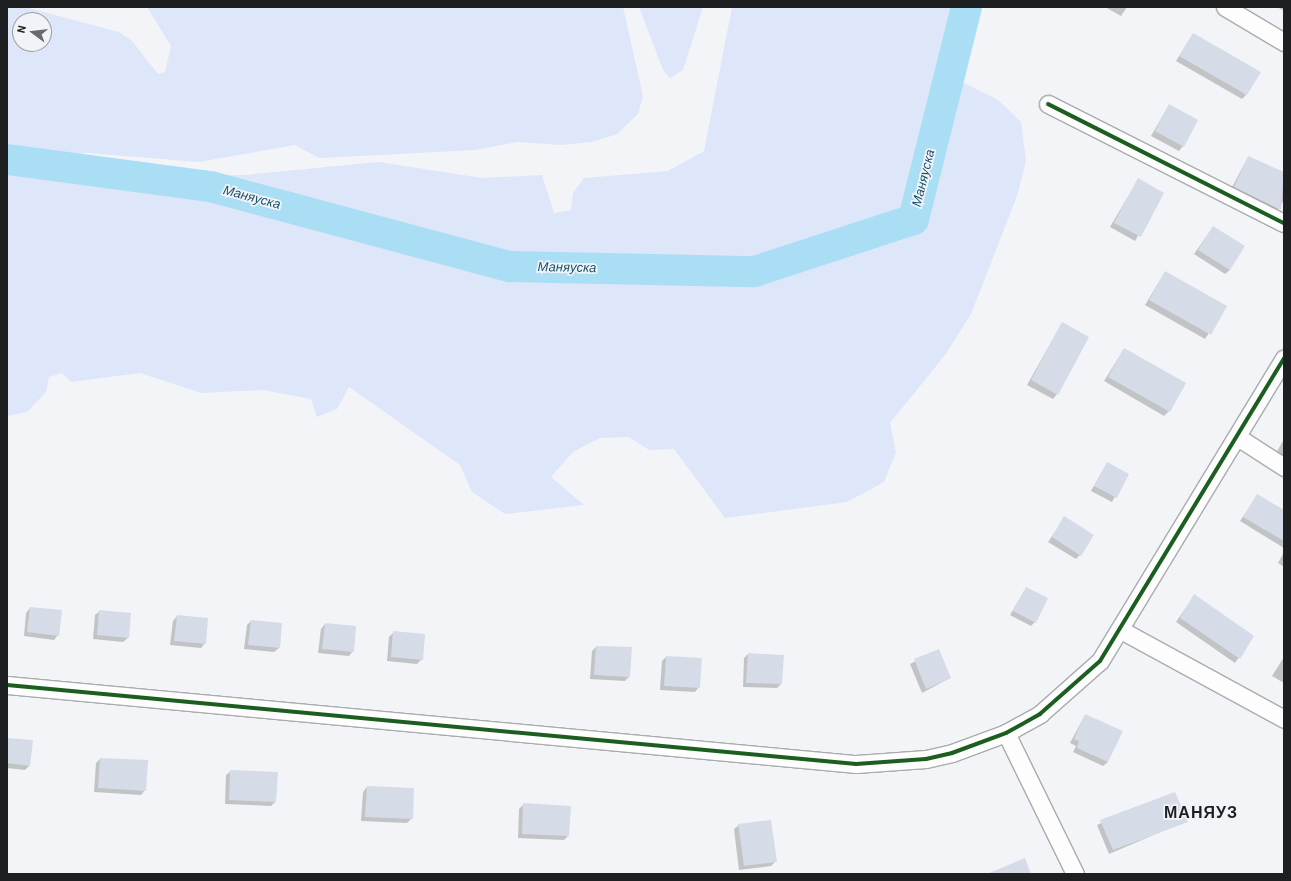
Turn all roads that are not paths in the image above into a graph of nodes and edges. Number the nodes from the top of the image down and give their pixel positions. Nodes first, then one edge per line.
1 (1224, 7) edge
2 (1284, 42) edge
3 (1048, 104) dead end
4 (1284, 223) edge
5 (1284, 358) edge
6 (1239, 438) junction
7 (1284, 467) edge
8 (1121, 630) junction
9 (7, 685) edge
10 (1284, 720) edge
11 (1006, 733) junction
12 (1075, 874) edge

1 - 2 street
3 - 4 street
5 - 6 street
6 - 7 street
6 - 8 street
8 - 10 street
8 - 11 street
9 - 11 street
11 - 12 street

